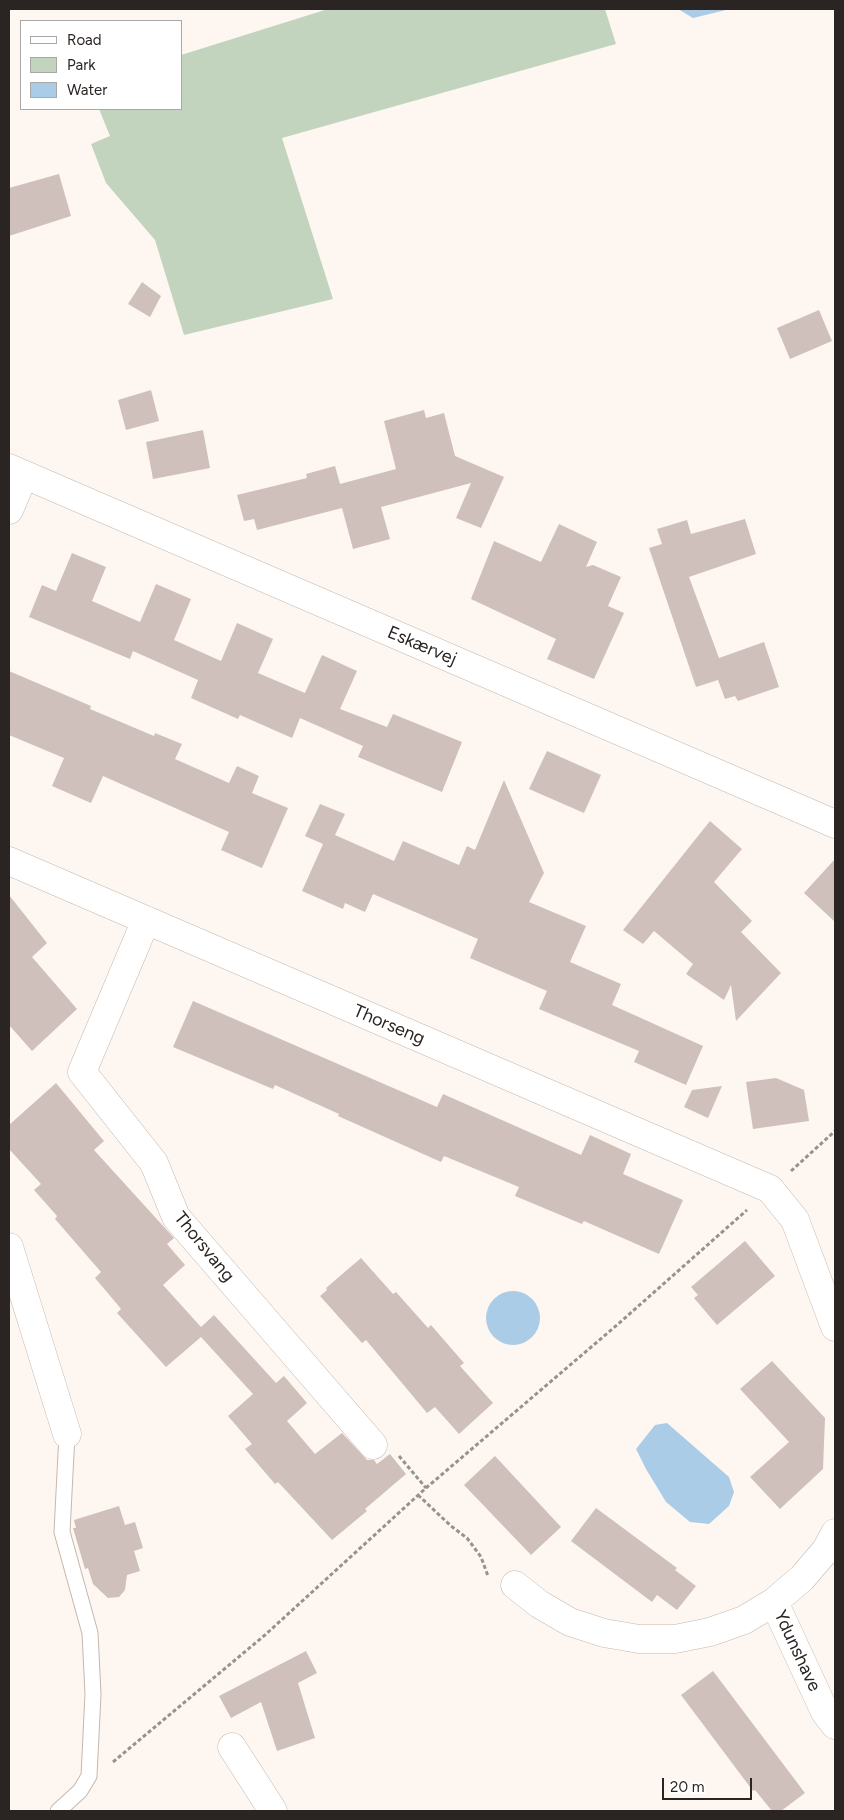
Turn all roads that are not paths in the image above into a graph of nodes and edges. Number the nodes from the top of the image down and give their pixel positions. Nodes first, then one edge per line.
1 (16, 472) edge
2 (9, 510) edge
3 (835, 824) edge
4 (9, 861) edge
5 (146, 920) junction
6 (9, 1247) edge
7 (835, 1327) edge
8 (66, 1434) joint
9 (385, 1449) road end
10 (835, 1533) edge
11 (515, 1585) road end
12 (774, 1602) junction
13 (835, 1725) edge
14 (232, 1747) dead end
15 (58, 1811) edge
16 (273, 1811) edge

1 - 2 street
1 - 3 street, Eskærvej
4 - 5 street, Thorseng
5 - 7 street, Thorseng
5 - 9 street, Thorsvang
6 - 8 street
8 - 15 lane
10 - 12 street, Ydunshave
11 - 12 street, Ydunshave
12 - 13 street, Ydunshave
14 - 16 street

